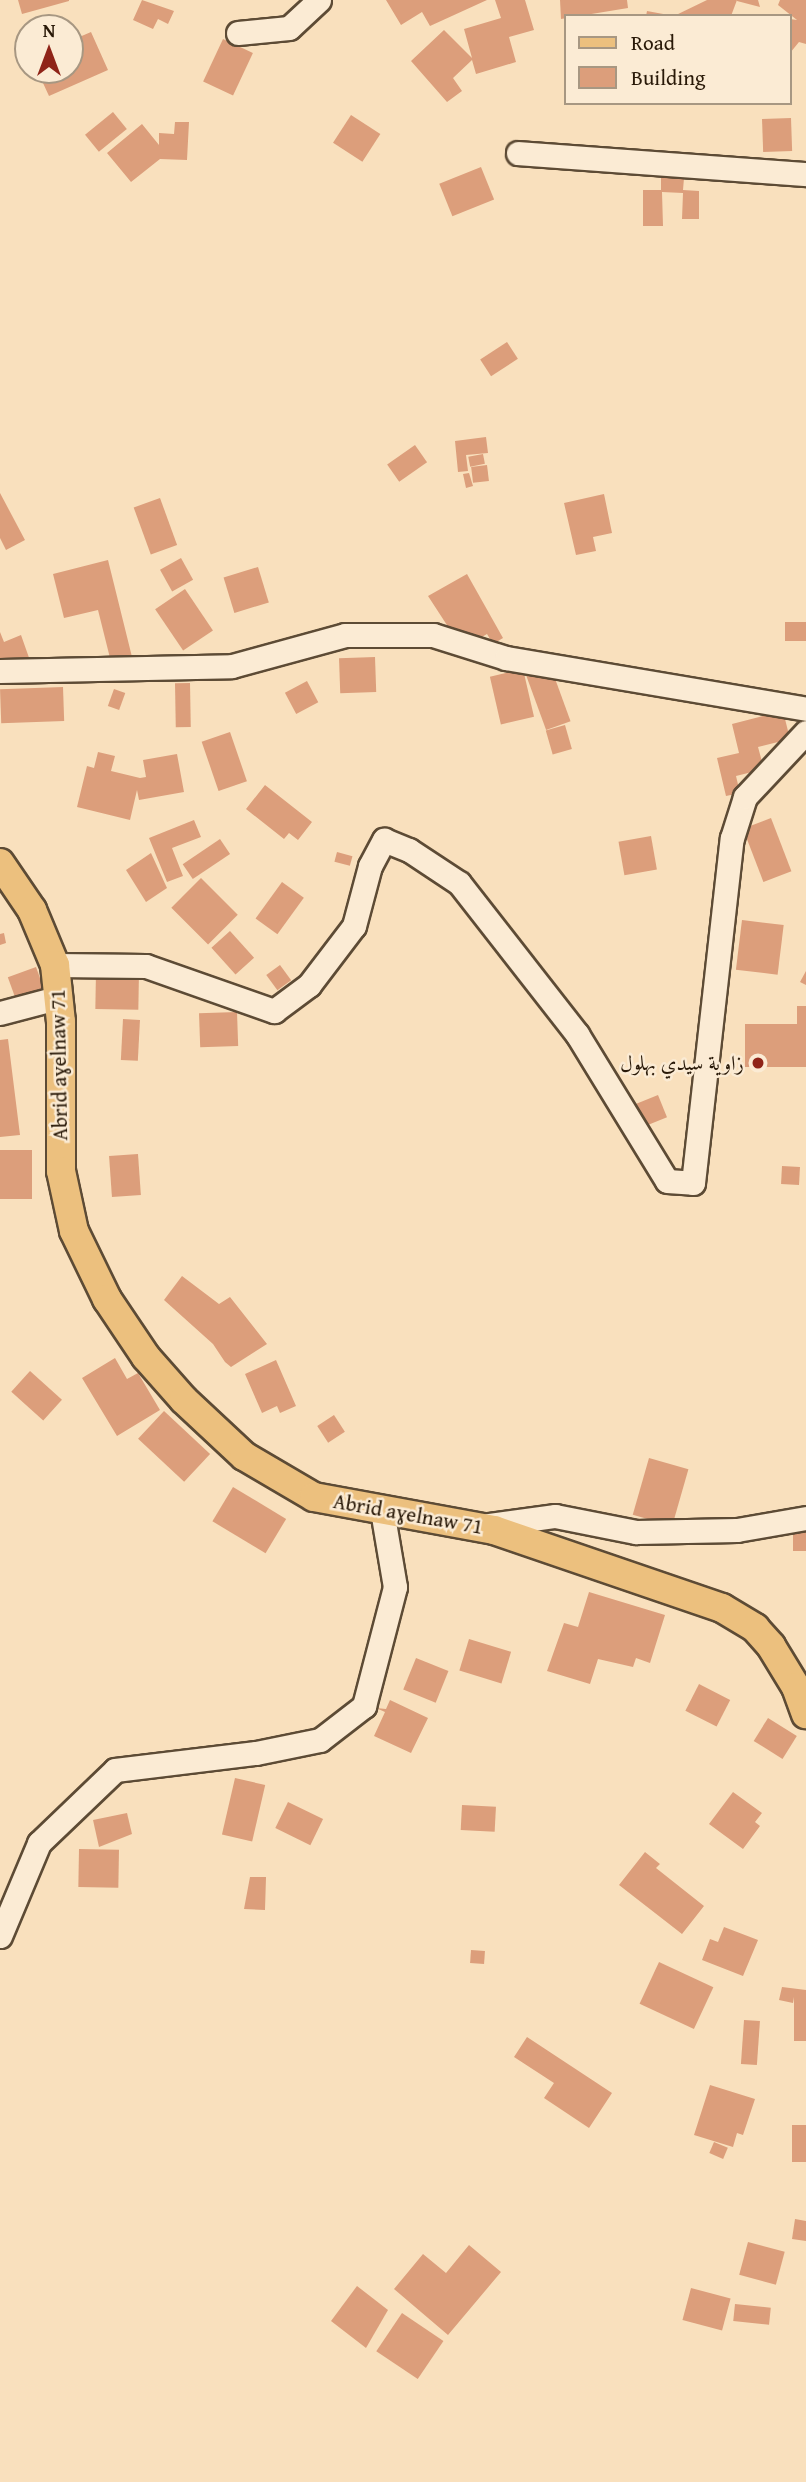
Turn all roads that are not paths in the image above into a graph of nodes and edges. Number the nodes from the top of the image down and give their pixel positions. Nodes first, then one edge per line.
1 (319, 0) edge
2 (238, 33) dead end
3 (518, 153) dead end
4 (806, 174) edge
5 (0, 671) edge
6 (806, 709) edge
7 (806, 732) edge
8 (0, 863) edge
9 (55, 965) junction
10 (60, 997) junction
11 (0, 1013) edge
12 (382, 1510) junction
13 (806, 1518) edge
14 (479, 1527) junction
15 (806, 1714) edge
16 (0, 1936) edge

1 - 2 street
3 - 4 street
5 - 6 street
7 - 9 street
8 - 9 main road, Abrid aɣelnaw 71
9 - 10 main road, Abrid aɣelnaw 71
10 - 11 street
10 - 12 main road, Abrid aɣelnaw 71
12 - 14 main road, Abrid aɣelnaw 71
12 - 16 street
13 - 14 street
14 - 15 main road, Abrid aɣelnaw 71

